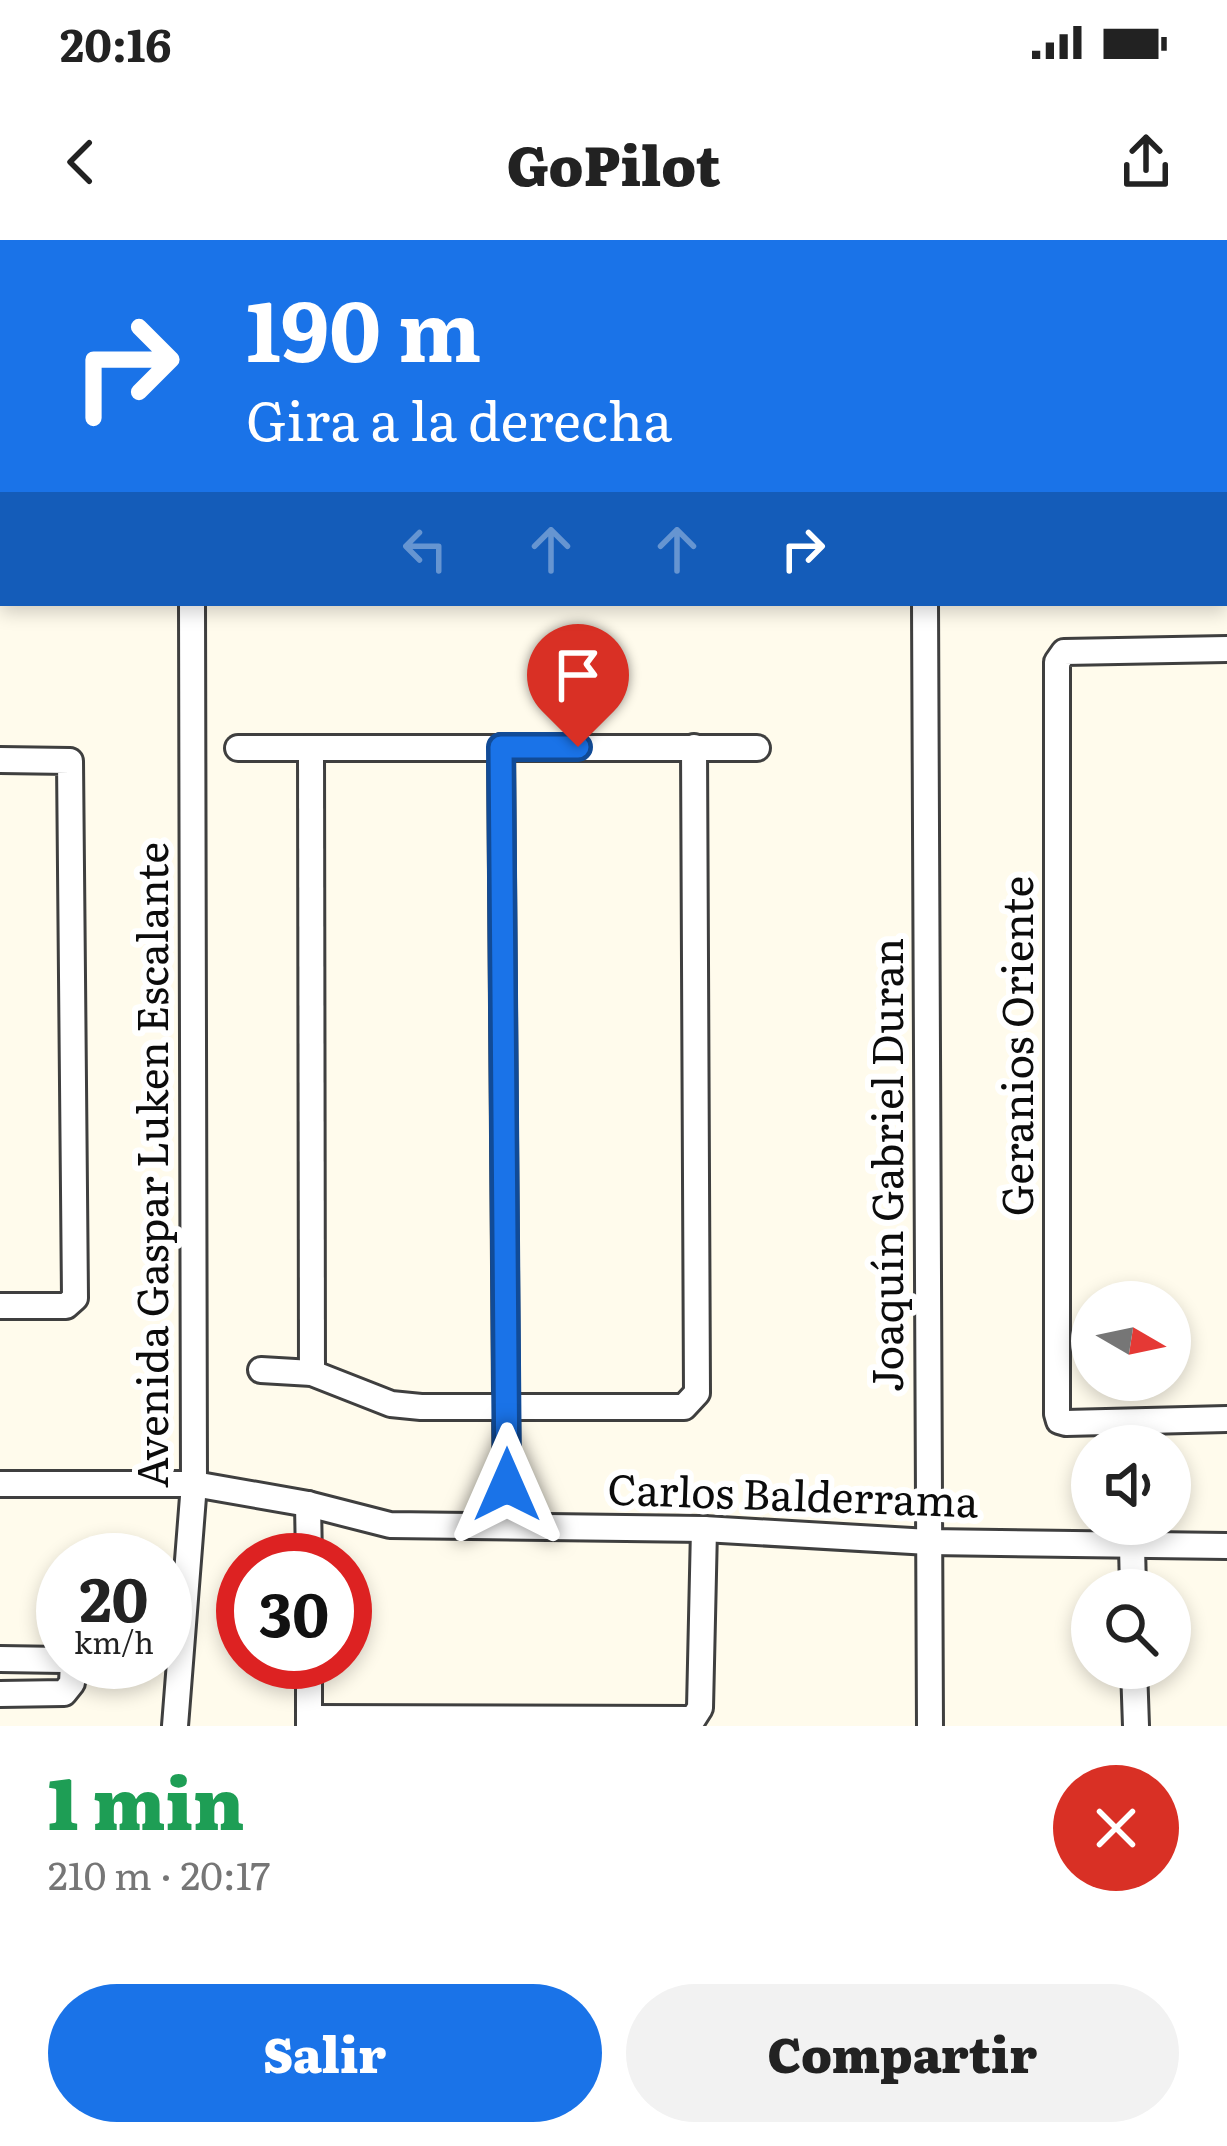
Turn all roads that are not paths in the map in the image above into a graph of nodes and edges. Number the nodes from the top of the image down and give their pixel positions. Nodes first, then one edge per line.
1 (192, 606) edge
2 (925, 606) edge
3 (1227, 649) edge
4 (501, 747) junction
5 (694, 747) junction
6 (238, 748) dead end
7 (311, 748) junction
8 (757, 748) dead end
9 (0, 760) edge
10 (0, 1306) edge
11 (261, 1370) dead end
12 (312, 1373) junction
13 (507, 1406) junction
14 (1227, 1419) edge
15 (0, 1484) edge
16 (194, 1484) junction
17 (308, 1504) junction
18 (507, 1525) junction
19 (704, 1529) junction
20 (308, 1533) edge
21 (929, 1542) junction
22 (1132, 1546) junction
23 (1227, 1546) edge
24 (1133, 1569) edge
25 (0, 1659) edge
26 (36, 1660) edge
27 (67, 1689) edge
28 (309, 1689) edge
29 (1135, 1689) edge
30 (0, 1694) edge
31 (310, 1722) edge
32 (176, 1726) edge
33 (931, 1726) edge
34 (1136, 1726) edge

1 - 16 street, Avenida Gaspar Luken Escalante
2 - 21 street, Joaquín Gabriel Duran
3 - 14 street, Geranios Oriente
4 - 5 street
4 - 7 street
4 - 13 street
5 - 8 street
5 - 13 street
6 - 7 street
7 - 12 street
9 - 10 street
11 - 12 street
12 - 13 street
13 - 18 street
15 - 16 street, Carlos Balderrama
16 - 17 street, Carlos Balderrama
16 - 32 street, Avenida Gaspar Luken Escalante
17 - 18 street, Carlos Balderrama
17 - 20 street
18 - 19 street, Carlos Balderrama
19 - 21 street, Carlos Balderrama
19 - 31 street
21 - 22 street, Carlos Balderrama
21 - 33 street, Joaquín Gabriel Duran
22 - 23 street, Carlos Balderrama
22 - 24 street
25 - 26 street
27 - 30 street
28 - 31 street
29 - 34 street

